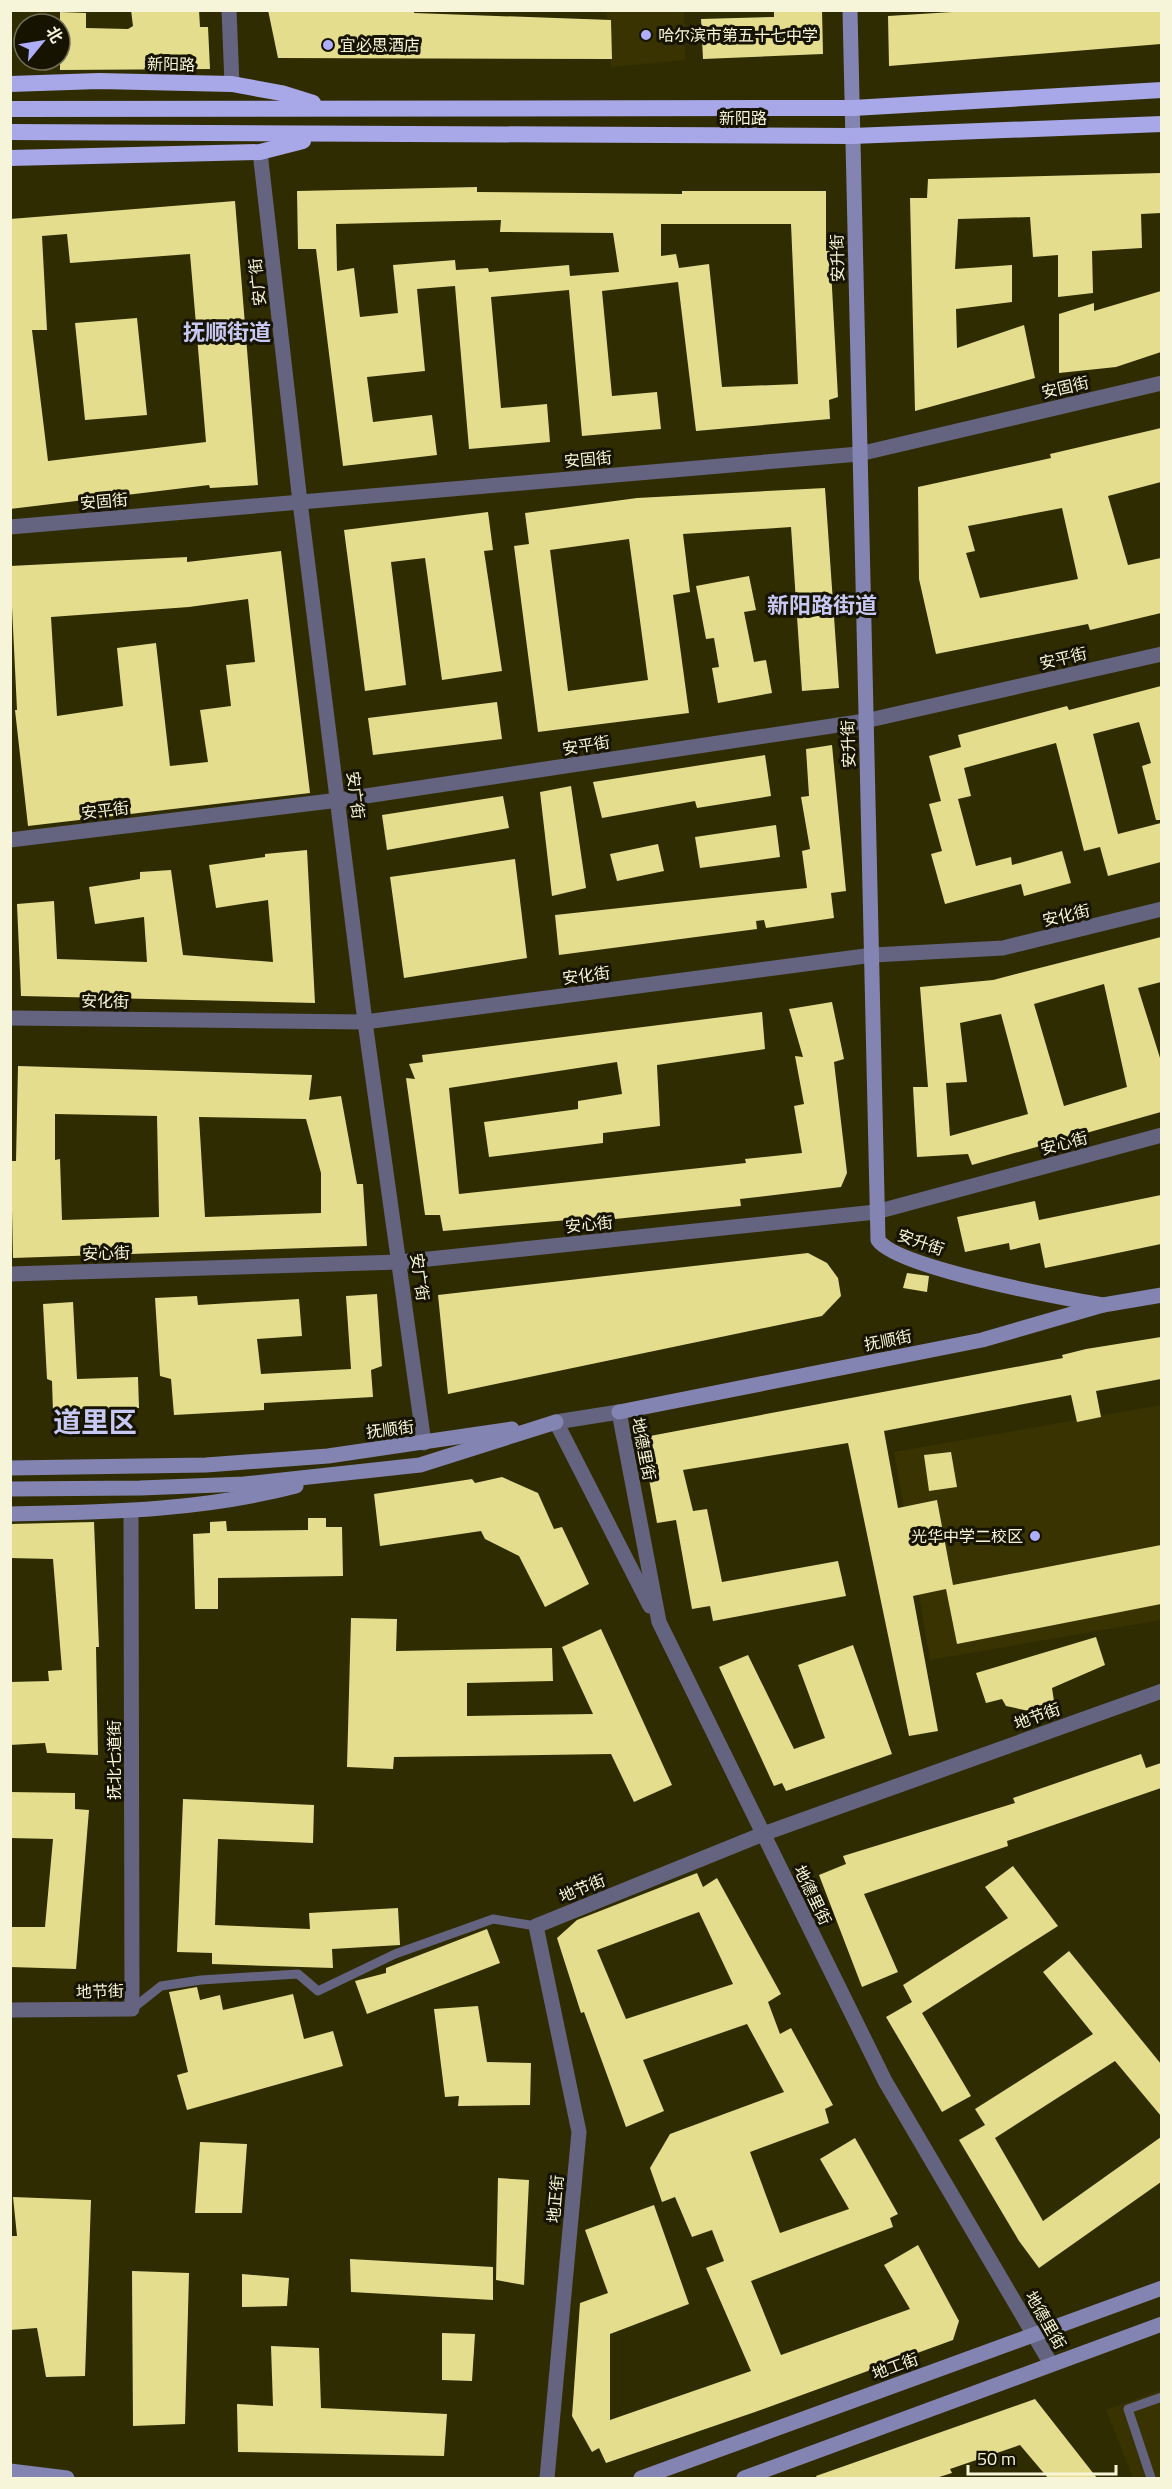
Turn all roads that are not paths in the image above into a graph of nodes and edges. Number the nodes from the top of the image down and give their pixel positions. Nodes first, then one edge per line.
1 (229, 10) edge
2 (850, 10) edge
3 (10, 84) edge
4 (232, 84) junction
5 (1161, 90) edge
6 (328, 108) junction
7 (853, 108) junction
8 (10, 109) edge
9 (1161, 124) edge
10 (10, 132) edge
11 (325, 135) junction
12 (852, 136) junction
13 (260, 152) junction
14 (10, 158) edge
15 (1161, 383) edge
16 (859, 454) junction
17 (300, 502) junction
18 (10, 526) edge
19 (1161, 654) edge
20 (865, 721) junction
21 (339, 800) junction
22 (10, 840) edge
23 (1161, 909) edge
24 (873, 955) junction
25 (10, 1018) edge
26 (365, 1022) junction
27 (1161, 1135) edge
28 (876, 1212) junction
29 (400, 1262) junction
30 (10, 1274) edge
31 (1161, 1294) edge
32 (1103, 1305) junction
33 (619, 1412) junction
34 (556, 1422) junction
35 (424, 1443) junction
36 (10, 1468) edge
37 (346, 1473) junction
38 (10, 1489) edge
39 (131, 1511) junction
40 (10, 1514) edge
41 (659, 1622) junction
42 (1161, 1691) edge
43 (763, 1834) junction
44 (536, 1926) junction
45 (132, 2009) junction
46 (10, 2010) edge
47 (1161, 2288) edge
48 (1161, 2324) edge
49 (1034, 2334) junction
50 (1051, 2364) junction
51 (1161, 2397) edge
52 (10, 2471) edge
53 (67, 2478) edge
54 (547, 2478) edge
55 (641, 2478) edge
56 (744, 2478) edge
57 (1151, 2478) edge

1 - 4 street
2 - 7 main road, 安升街
3 - 4 highway, 新阳路
4 - 6 highway, 新阳路
5 - 7 highway, 新阳路
6 - 7 highway, 新阳路
6 - 8 highway, 新阳路
7 - 12 main road, 安升街
9 - 12 highway, 新阳路
10 - 11 highway, 新阳路
11 - 12 highway, 新阳路
11 - 13 highway, 新阳路
12 - 16 main road, 安升街
13 - 14 highway, 新阳路
13 - 17 street, 安广街
15 - 16 street, 安固街
16 - 17 street, 安固街
16 - 20 main road, 安升街
17 - 18 street, 安固街
17 - 21 street, 安广街
19 - 20 street, 安平街
20 - 21 street, 安平街
20 - 24 main road, 安升街
21 - 22 street, 安平街
21 - 26 street, 安广街
23 - 24 street, 安化街
24 - 26 street, 安化街
24 - 28 main road, 安升街
25 - 26 street, 安化街
26 - 29 street, 安广街
27 - 28 street, 安心街
28 - 29 street, 安心街
28 - 32 main road, 安升街
29 - 30 street, 安心街
29 - 35 street, 安广街
31 - 32 main road, 抚顺街
32 - 33 main road, 抚顺街
33 - 34 street
33 - 41 street, 地德里街
34 - 35 main road, 抚顺街
34 - 37 main road
34 - 41 street
35 - 36 main road, 抚顺街
37 - 38 main road
37 - 39 main road
39 - 40 main road
39 - 45 street, 抚北七道街
41 - 43 street, 地德里街
42 - 43 street, 地节街
43 - 44 street, 地节街
43 - 49 street, 地德里街
44 - 45 lane, 地节街
44 - 54 street, 地正街
45 - 46 street, 地节街
47 - 49 main road, 地工街
48 - 50 main road
49 - 50 street, 地德里街
49 - 55 main road, 地工街
50 - 56 main road
51 - 57 lane
52 - 53 main road

